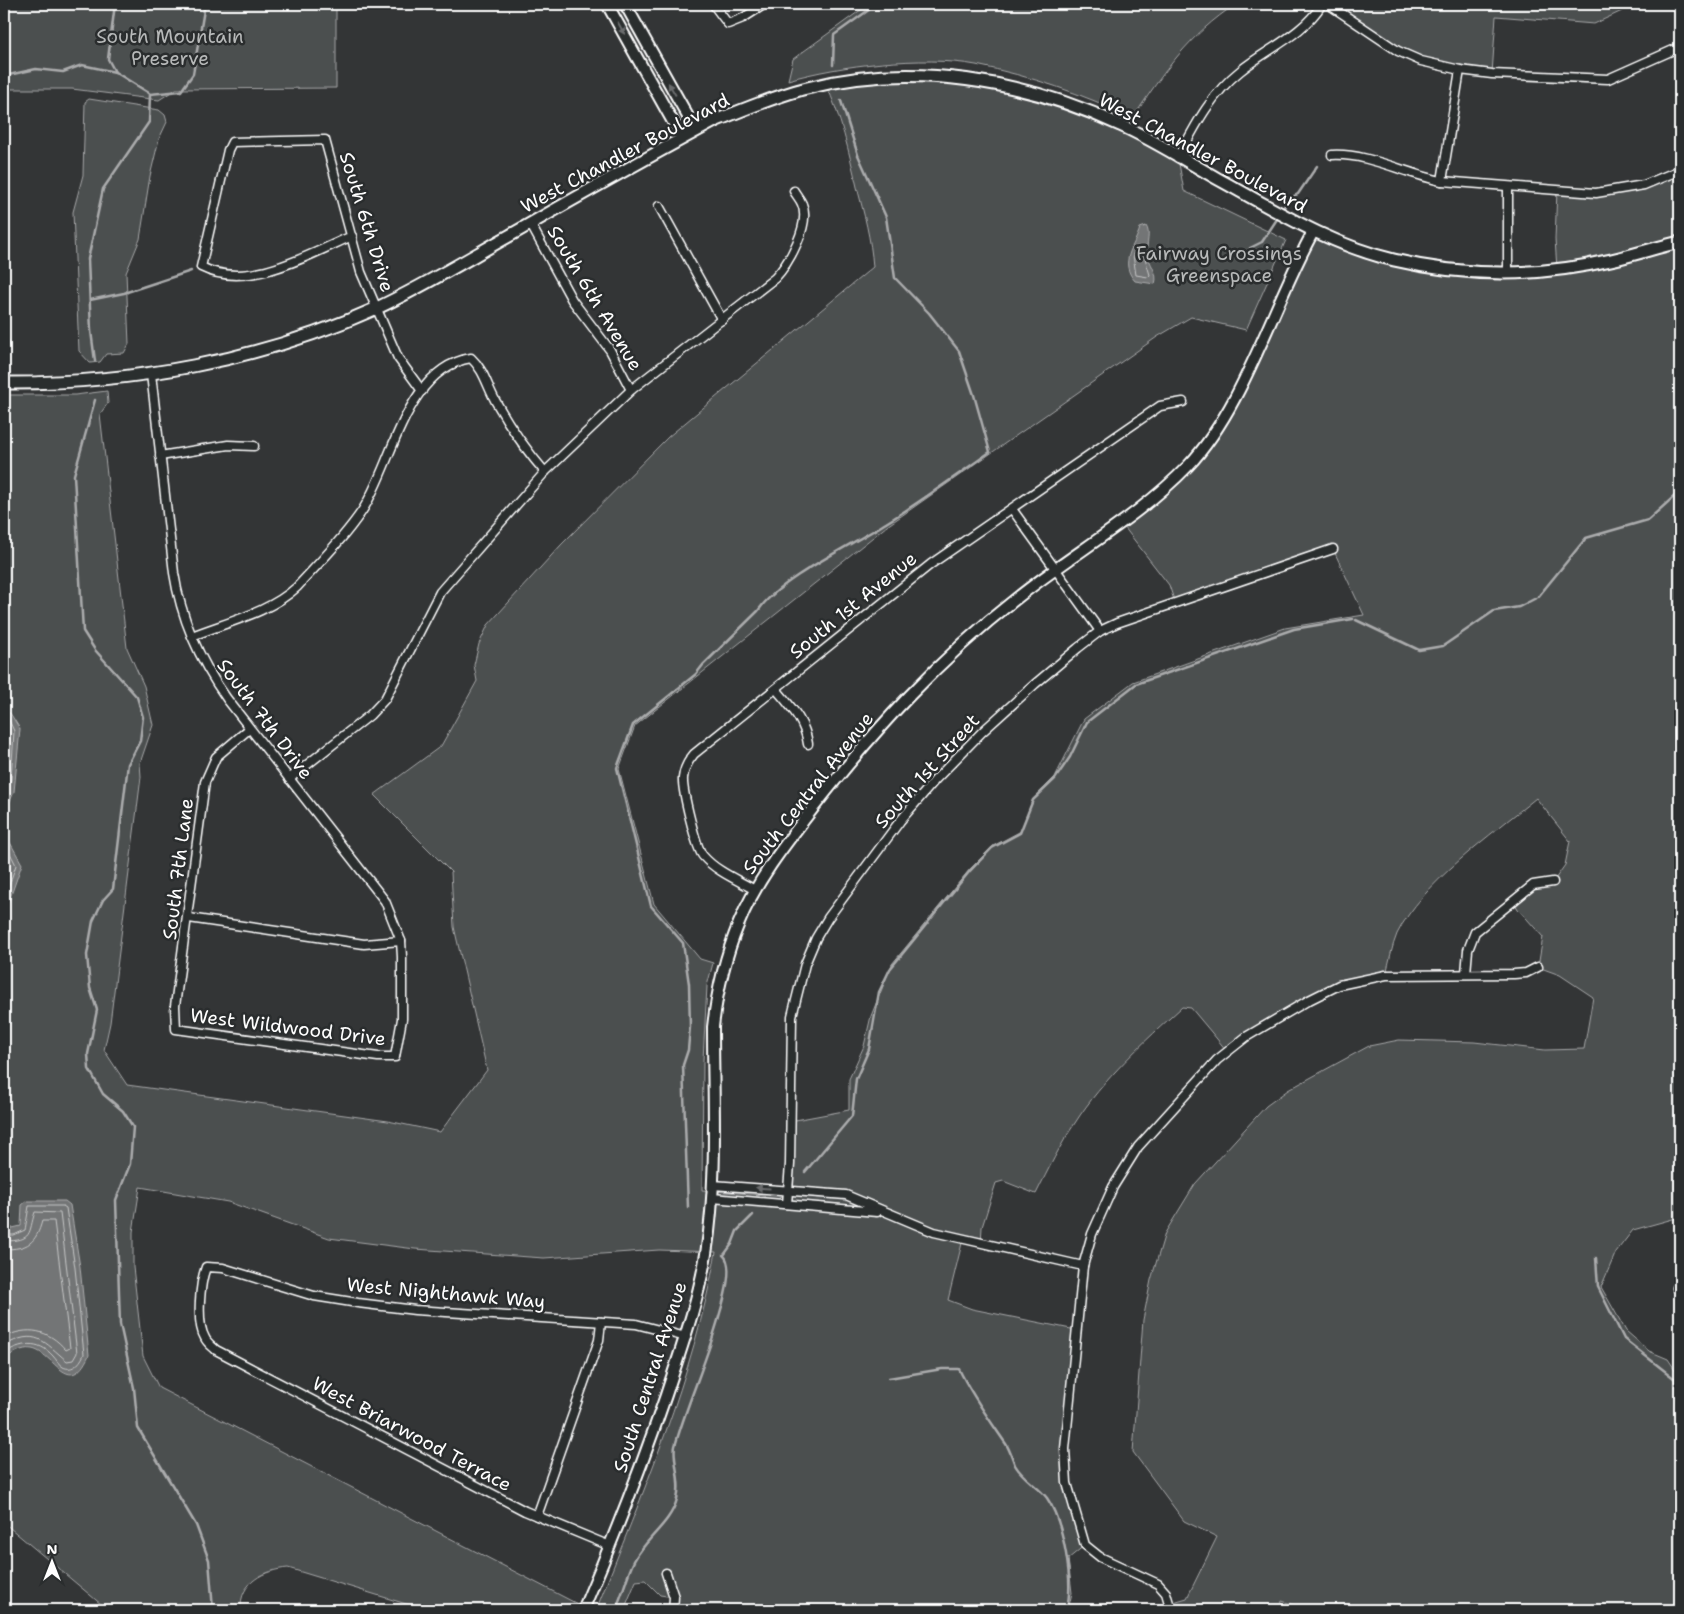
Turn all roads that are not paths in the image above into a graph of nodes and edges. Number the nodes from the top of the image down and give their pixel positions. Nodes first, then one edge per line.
1 (607, 4) edge
2 (625, 4) edge
3 (713, 4) edge
4 (765, 4) edge
5 (1322, 4) edge
6 (1328, 4) edge
7 (1680, 47) edge
8 (1460, 70) junction
9 (696, 131) junction
10 (682, 138) junction
11 (1332, 155) dead end
12 (1178, 158) junction
13 (1680, 170) edge
14 (1442, 181) junction
15 (1508, 187) junction
16 (794, 190) dead end
17 (659, 206) dead end
18 (530, 224) junction
19 (1313, 232) junction
20 (352, 236) junction
21 (1680, 242) edge
22 (1508, 273) junction
23 (377, 308) junction
24 (722, 320) junction
25 (151, 374) junction
26 (4, 383) edge
27 (631, 390) junction
28 (422, 391) junction
29 (1183, 402) dead end
30 (254, 446) dead end
31 (160, 456) junction
32 (545, 472) junction
33 (1012, 508) junction
34 (1333, 549) dead end
35 (1055, 569) junction
36 (1100, 631) junction
37 (192, 636) junction
38 (776, 688) junction
39 (249, 729) junction
40 (808, 744) dead end
41 (289, 779) junction
42 (1553, 882) dead end
43 (755, 890) junction
44 (189, 918) junction
45 (400, 941) junction
46 (1538, 967) dead end
47 (1466, 973) junction
48 (176, 1029) joint
49 (395, 1057) joint
50 (713, 1185) junction
51 (788, 1190) junction
52 (712, 1198) junction
53 (787, 1204) junction
54 (884, 1212) junction
55 (1083, 1266) junction
56 (601, 1322) junction
57 (686, 1337) junction
58 (205, 1340) joint
59 (537, 1516) junction
60 (610, 1546) junction
61 (666, 1574) dead end
62 (583, 1610) edge
63 (673, 1610) edge
64 (1171, 1610) edge

1 -> 10 street
9 -> 2 street
3 - 4 street
5 - 12 street
6 - 8 street
7 - 8 street
8 - 14 street
9 - 10 main road, West Chandler Boulevard
9 - 12 main road, West Chandler Boulevard
10 - 18 main road, West Chandler Boulevard
11 - 14 street
12 - 19 main road, West Chandler Boulevard
13 - 15 street
14 - 15 street
15 - 22 street
16 - 24 street
17 - 24 street
18 - 23 main road, West Chandler Boulevard
18 - 27 street, South 6th Avenue
19 - 22 main road, West Chandler Boulevard
19 - 35 street, South Central Avenue
20 - 20 street, South 6th Drive
20 - 23 street, South 6th Drive
21 - 22 main road, West Chandler Boulevard
23 - 25 main road, West Chandler Boulevard
23 - 28 street, South 6th Drive
24 - 27 street
25 - 26 main road, West Chandler Boulevard
25 - 31 street, South 7th Drive
27 - 32 street
28 - 32 street
28 - 37 street
29 - 33 street, South 1st Avenue
30 - 31 street
31 - 37 street, South 7th Drive
32 - 41 street
33 - 35 street
33 - 38 street, South 1st Avenue
34 - 36 street, South 1st Street
35 - 36 street
35 - 43 street, South Central Avenue
36 - 51 street, South 1st Street
37 - 39 street, South 7th Drive
38 - 40 street
38 - 43 street, South 1st Avenue
39 - 41 street, South 7th Drive
39 - 44 street, South 7th Lane
41 - 45 street, South 7th Drive
42 - 47 street
43 - 50 street, South Central Avenue
44 - 45 street
44 - 48 street, South 7th Lane
45 - 49 street, South 7th Drive
46 - 47 street
47 - 55 street
48 - 49 street, West Wildwood Drive
51 -> 50 street
50 - 52 street, South Central Avenue
51 - 53 street, South 1st Street
51 - 54 street
52 - 53 street
52 - 57 street, South Central Avenue
53 - 54 street
54 - 55 street
55 - 64 street
56 - 57 street, West Nighthawk Way
56 - 58 street, West Nighthawk Way
56 - 59 street
57 - 60 street, South Central Avenue
58 - 59 street, West Briarwood Terrace
59 - 60 street, West Briarwood Terrace
60 - 62 street, South Central Avenue
61 - 63 street

